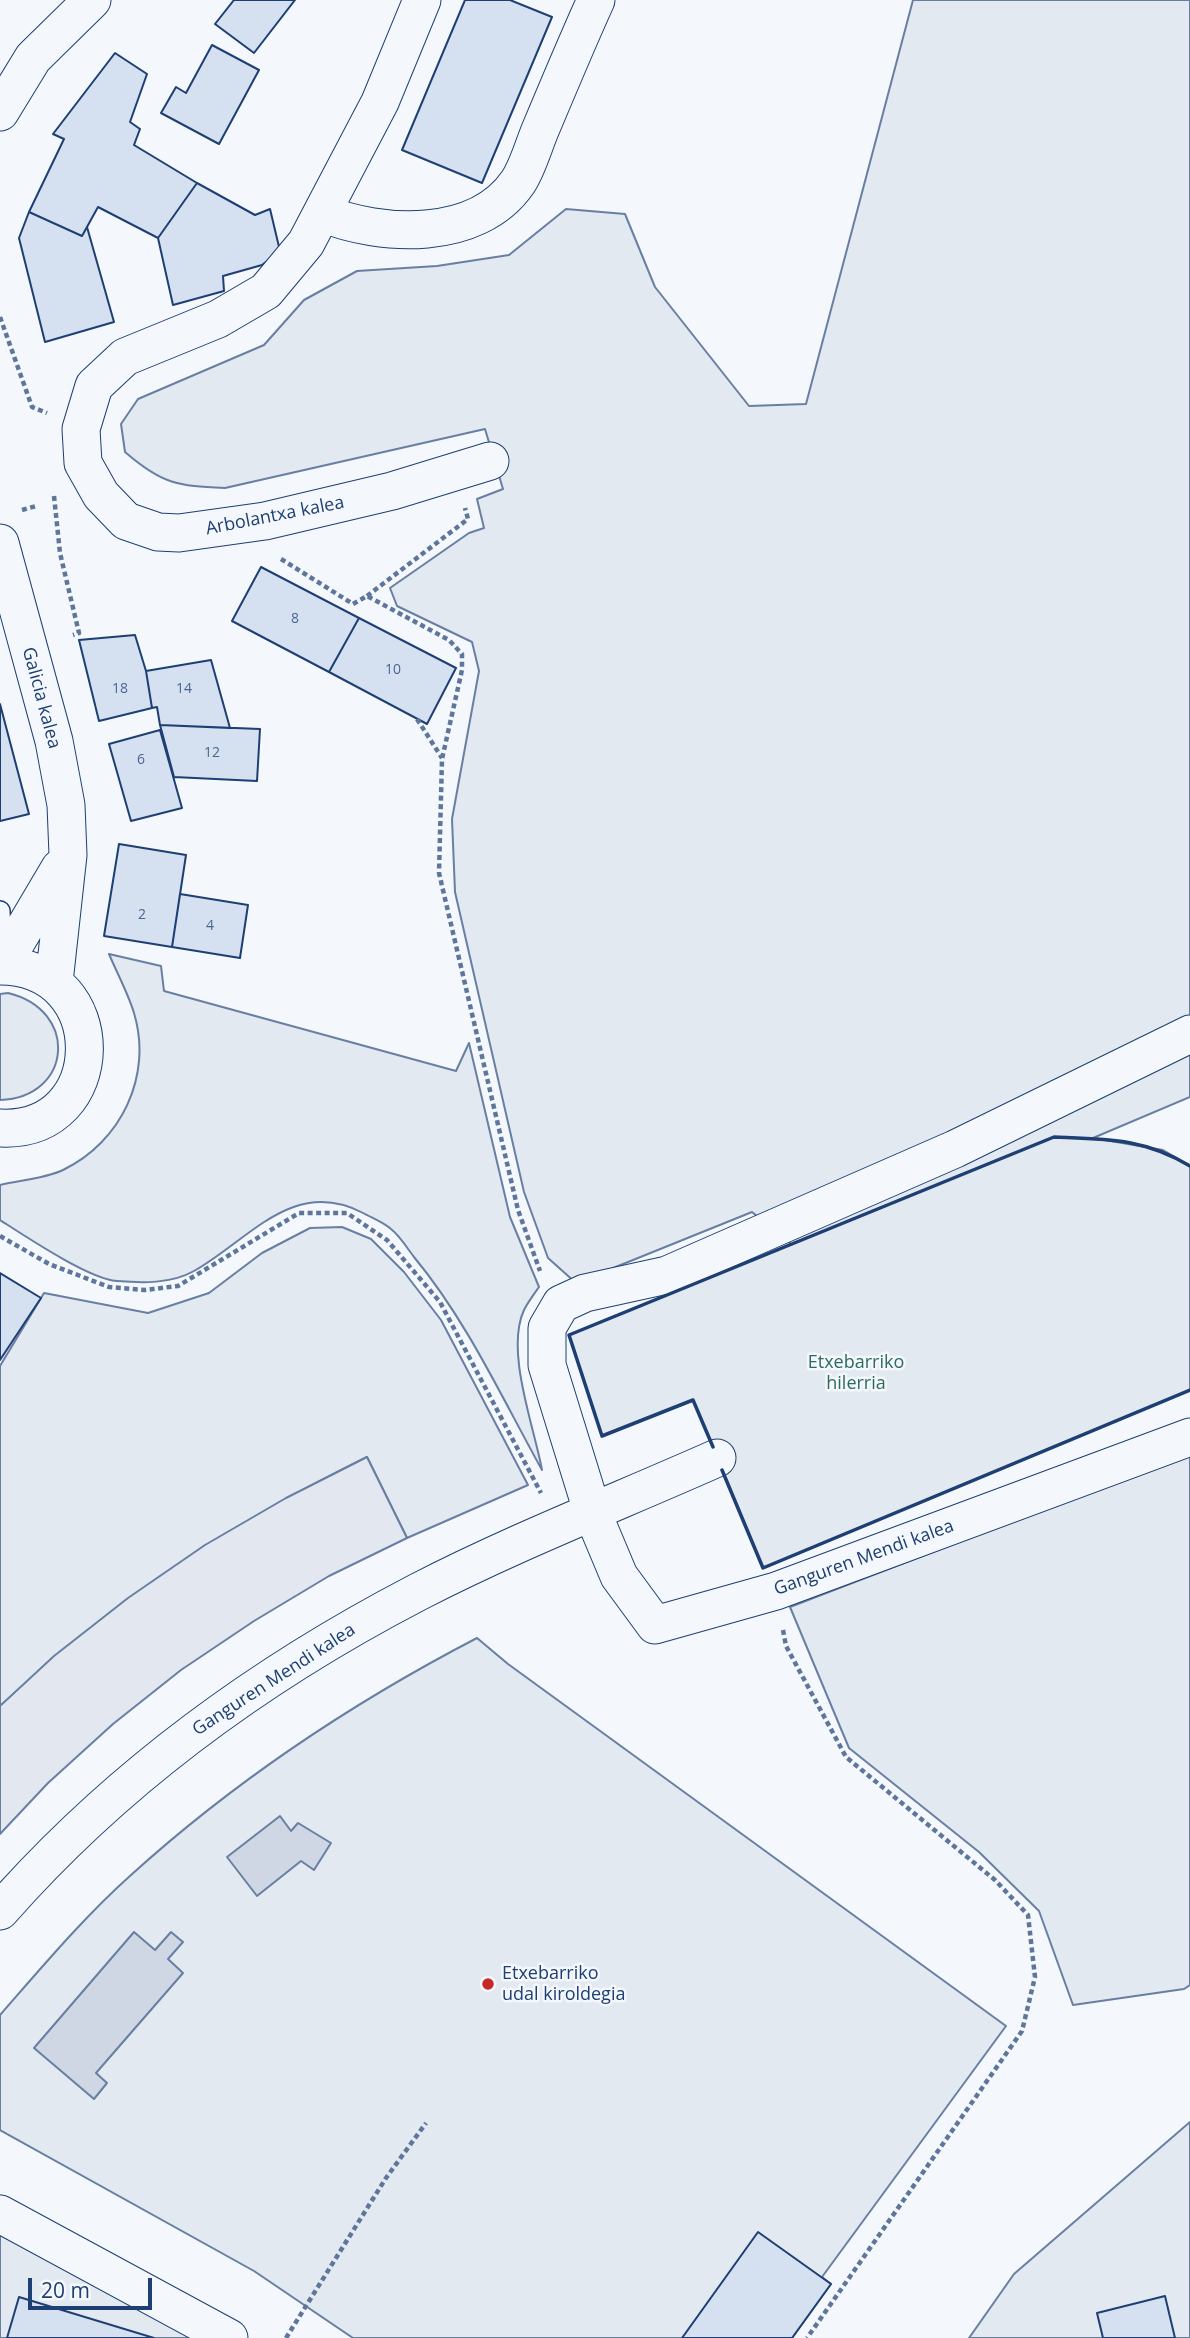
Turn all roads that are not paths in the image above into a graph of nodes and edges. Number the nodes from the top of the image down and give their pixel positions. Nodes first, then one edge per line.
1 (92, 0) edge
2 (422, 0) edge
3 (596, 0) edge
4 (0, 112) edge
5 (322, 213) junction
6 (490, 461) dead end
7 (0, 543) edge
8 (68, 855) junction
9 (0, 911) edge
10 (1, 966) edge
11 (54, 982) junction
12 (1190, 1034) edge
13 (0, 1128) edge
14 (1190, 1437) edge
15 (717, 1458) dead end
16 (593, 1514) junction
17 (0, 1911) edge
18 (0, 2214) edge
19 (229, 2338) edge

1 - 4 street
2 - 5 street, Arbolantxa kalea
3 - 5 street
5 - 6 street, Arbolantxa kalea
7 - 8 street, Galicia kalea
8 - 10 street
8 - 11 street, Galicia kalea
9 - 10 lane
10 - 11 street
11 - 13 street
12 - 16 street
14 - 16 street, Ganguren Mendi kalea
15 - 16 street, Ganguren Mendi kalea
16 - 17 street, Ganguren Mendi kalea
18 - 19 street

